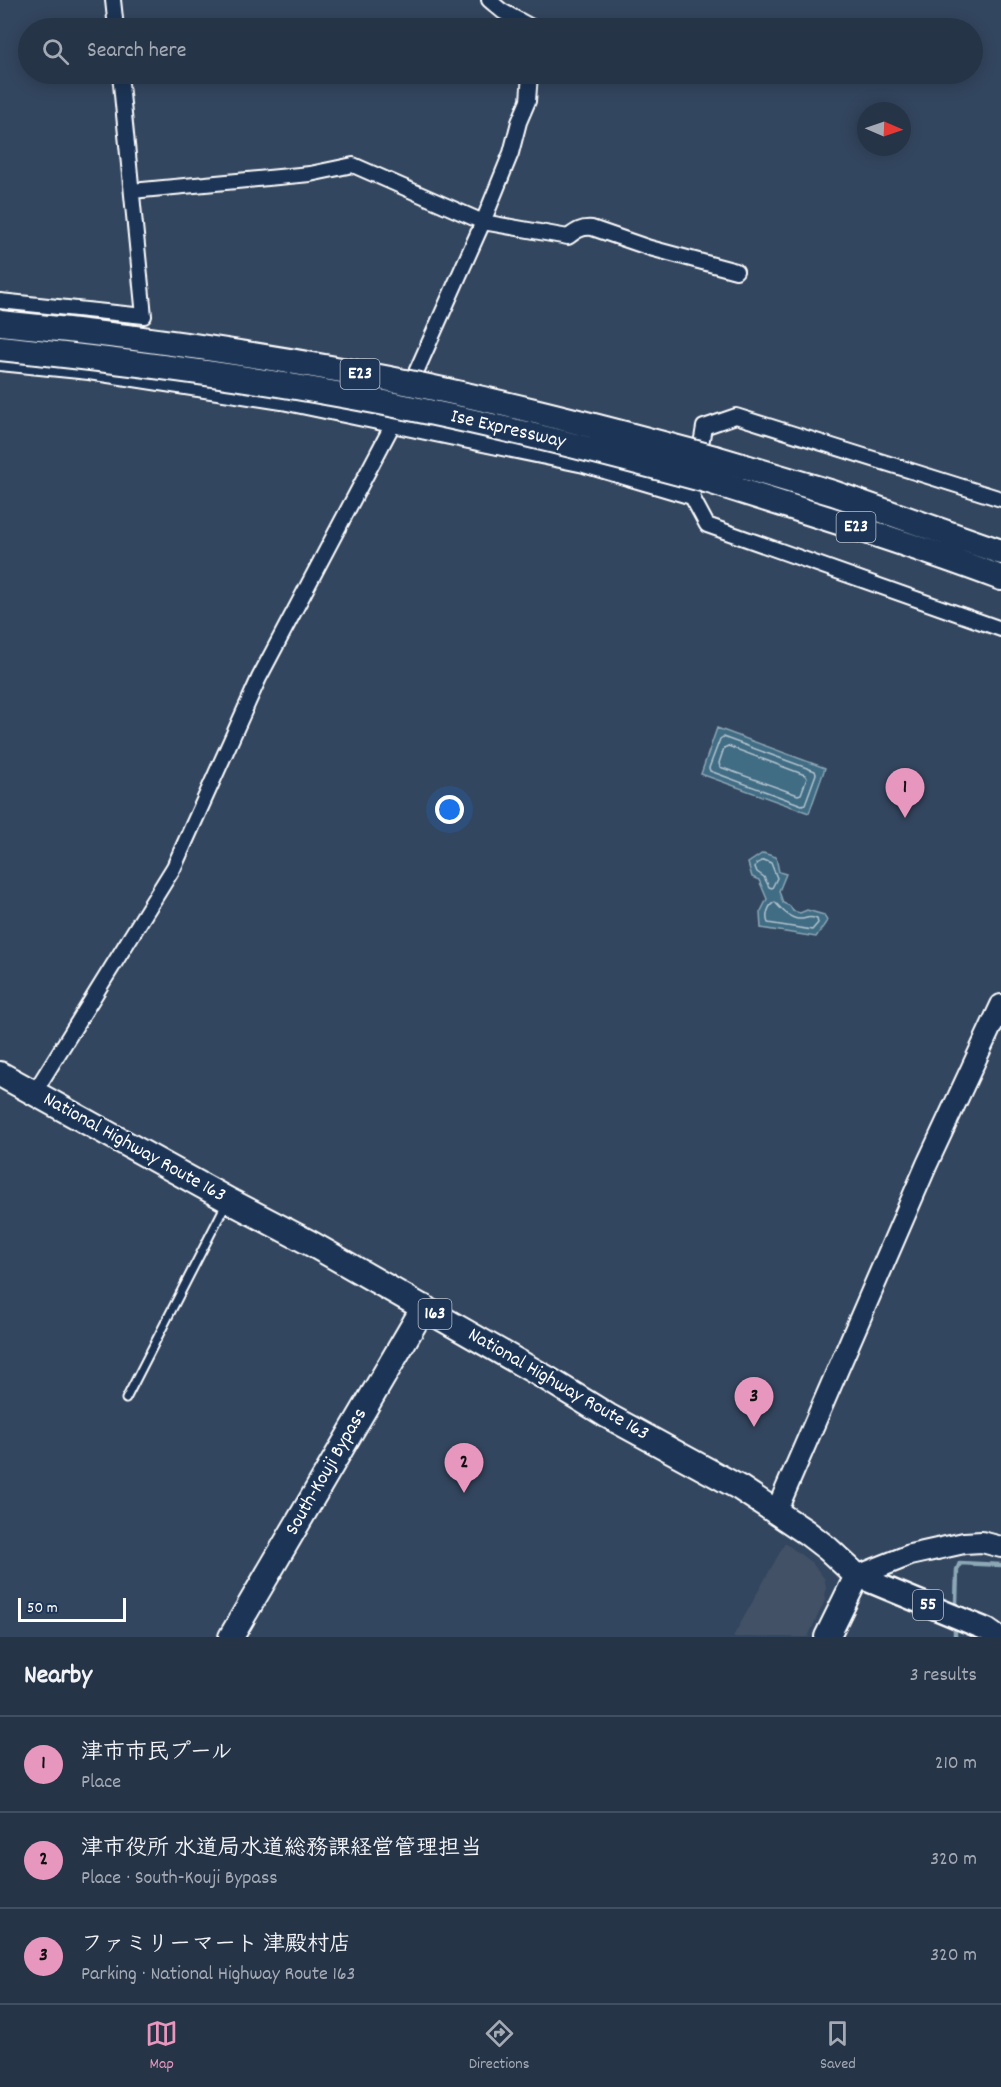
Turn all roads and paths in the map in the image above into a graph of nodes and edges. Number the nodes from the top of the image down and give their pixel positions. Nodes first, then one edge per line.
1 (113, 0) edge
2 (489, 0) edge
3 (115, 18) edge
4 (515, 18) edge
5 (121, 84) edge
6 (529, 84) edge
7 (132, 191) junction
8 (483, 222) junction
9 (736, 272) dead end
10 (0, 301) edge
11 (0, 322) edge
12 (0, 348) edge
13 (0, 363) edge
14 (392, 426) junction
15 (701, 489) junction
16 (1001, 499) edge
17 (1001, 552) edge
18 (1001, 578) edge
19 (1001, 630) edge
20 (1001, 1005) edge
21 (0, 1074) edge
22 (34, 1092) junction
23 (228, 1200) junction
24 (424, 1307) junction
25 (126, 1399) dead end
26 (776, 1512) junction
27 (1001, 1547) edge
28 (857, 1576) junction
29 (231, 1637) edge
30 (827, 1637) edge
31 (998, 1637) edge

1 - 3 street
2 - 4 street
5 - 7 street
6 - 8 street
7 - 8 street
7 - 10 street
8 - 9 street
8 - 14 street
11 - 17 highway, Ise Expressway / E23, bridge
12 - 15 highway, Ise Expressway / E23, bridge
13 - 14 street
14 - 15 street
14 - 22 street
15 - 16 street
15 - 18 highway, Ise Expressway / E23
15 - 19 street
20 - 26 street
21 - 22 highway, National Highway Route 163 / 163
22 - 23 highway, National Highway Route 163 / 163
23 - 24 highway, National Highway Route 163 / 163
23 - 25 lane
24 - 26 highway, National Highway Route 163 / 163
24 - 29 highway, South-Kouji Bypass / 163
26 - 28 highway, National Highway Route 163 / 163
27 - 28 street
28 - 30 highway
28 - 31 main road, 55

